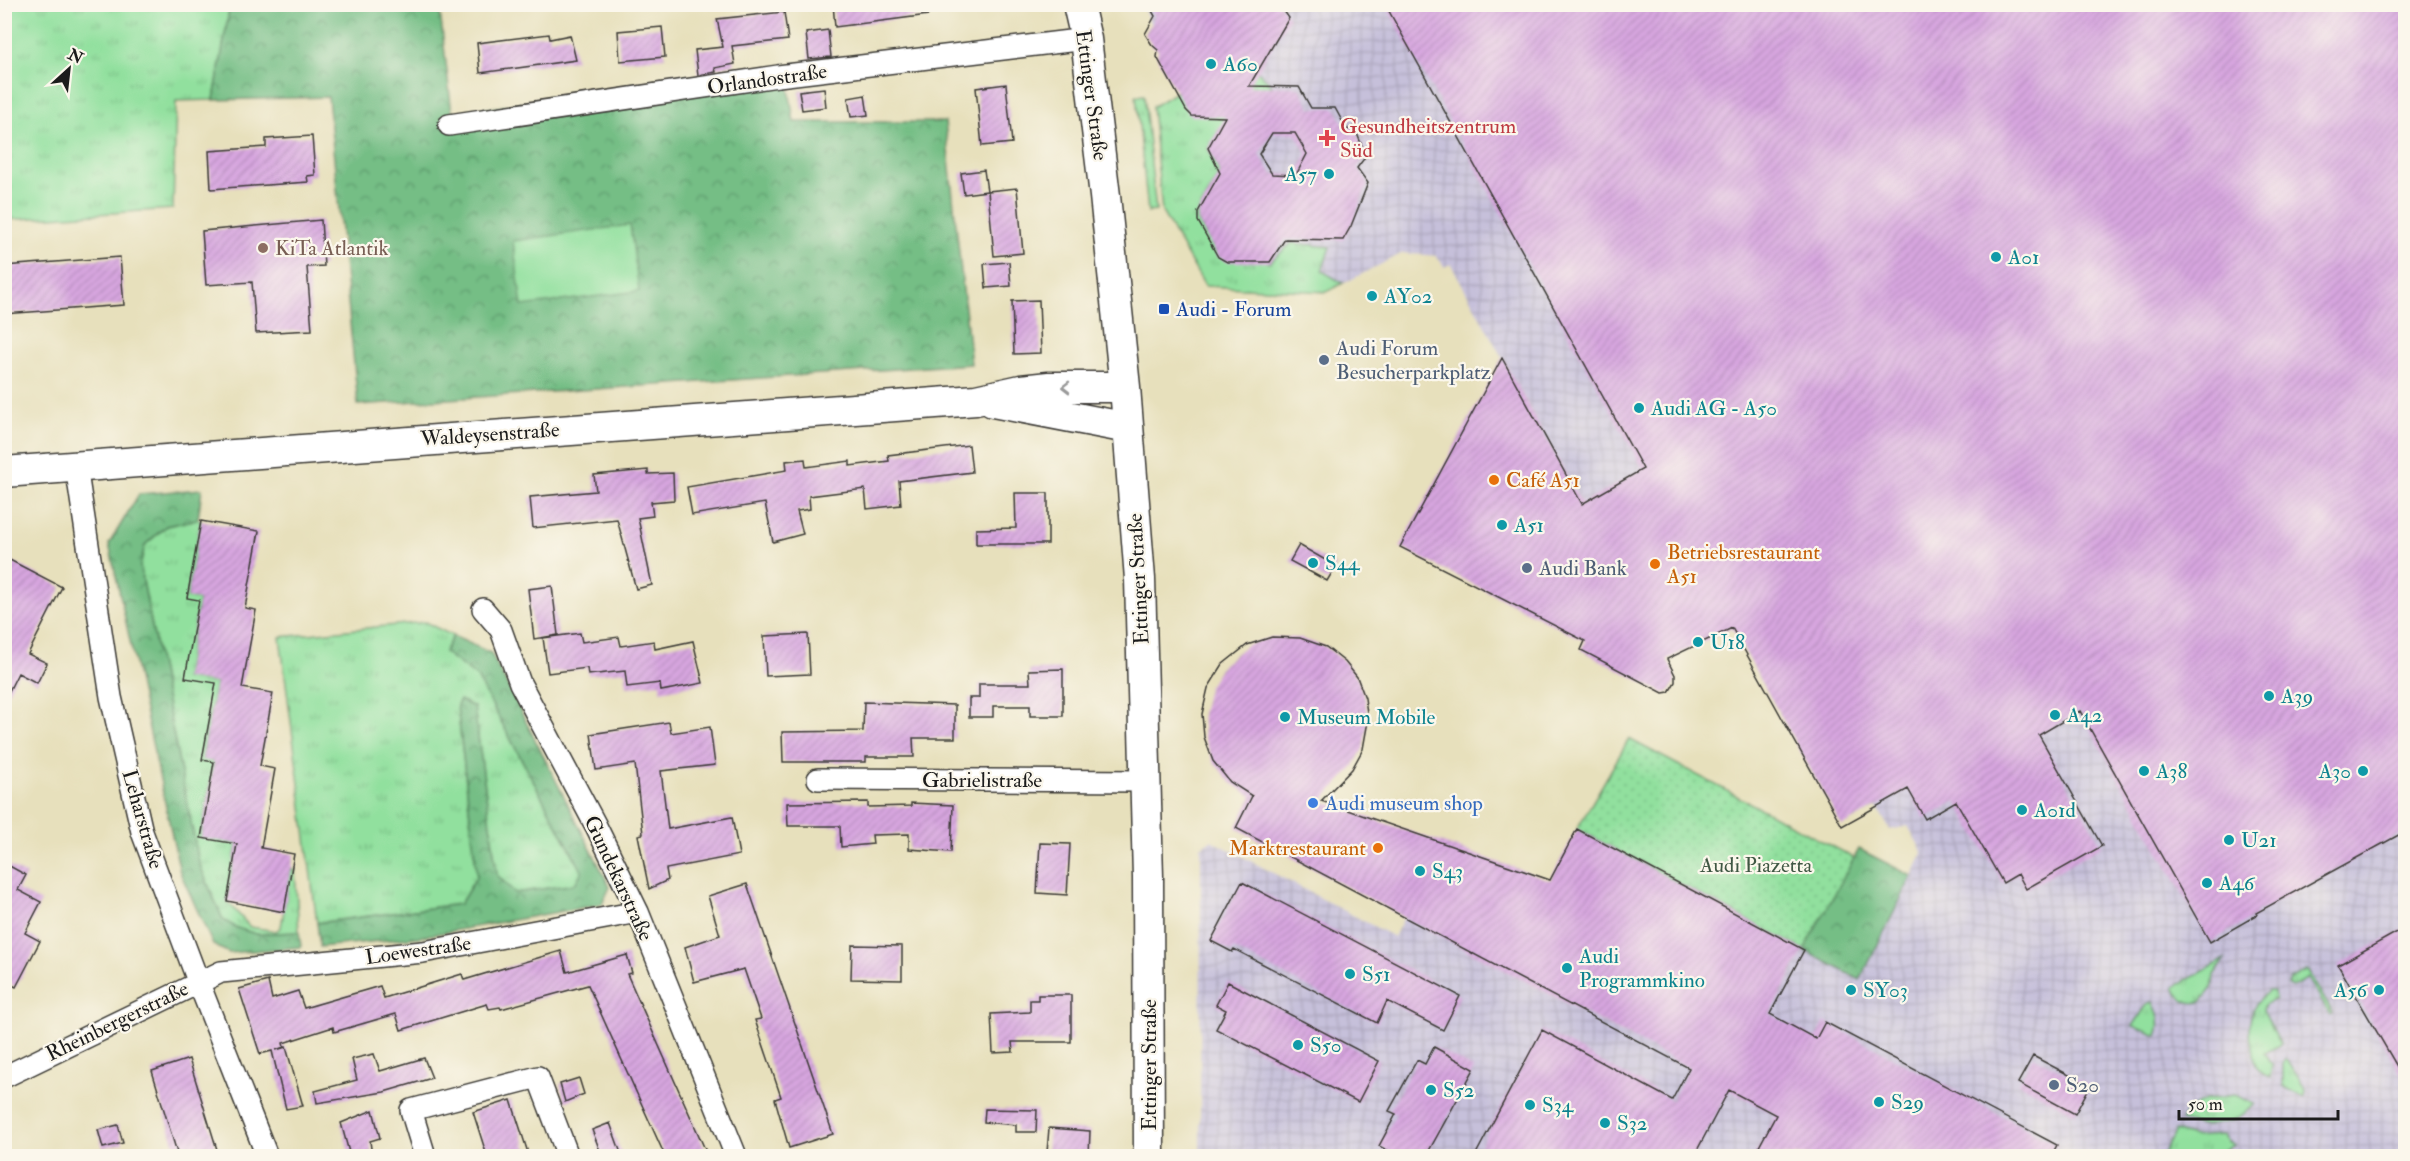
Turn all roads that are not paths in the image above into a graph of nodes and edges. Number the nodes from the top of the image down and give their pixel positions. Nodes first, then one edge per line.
1 (1078, 4) edge
2 (1086, 39) junction
3 (449, 125) dead end
4 (1125, 387) junction
5 (976, 400) junction
6 (1128, 429) junction
7 (76, 466) junction
8 (4, 472) edge
9 (483, 609) dead end
10 (818, 779) dead end
11 (1146, 781) junction
12 (638, 912) junction
13 (198, 981) junction
14 (4, 1077) edge
15 (267, 1156) edge
16 (425, 1156) edge
17 (568, 1156) edge
18 (736, 1156) edge
19 (1149, 1156) edge

1 - 2 street, Ettinger Straße
2 - 3 street, Orlandostraße
2 - 4 street, Ettinger Straße
4 -> 5 street, Waldeysenstraße
4 - 6 street, Ettinger Straße
5 - 6 street, Waldeysenstraße
5 - 7 street, Waldeysenstraße
6 - 11 street, Ettinger Straße
7 - 8 street, Waldeysenstraße
7 - 13 street, Leharstraße
9 - 12 street, Gundekarstraße
10 - 11 street, Gabrielistraße
11 - 19 street, Ettinger Straße
12 - 13 street, Loewestraße
12 - 18 street, Gundekarstraße
13 - 14 street, Rheinbergerstraße
13 - 15 street, Leharstraße
16 - 17 street

